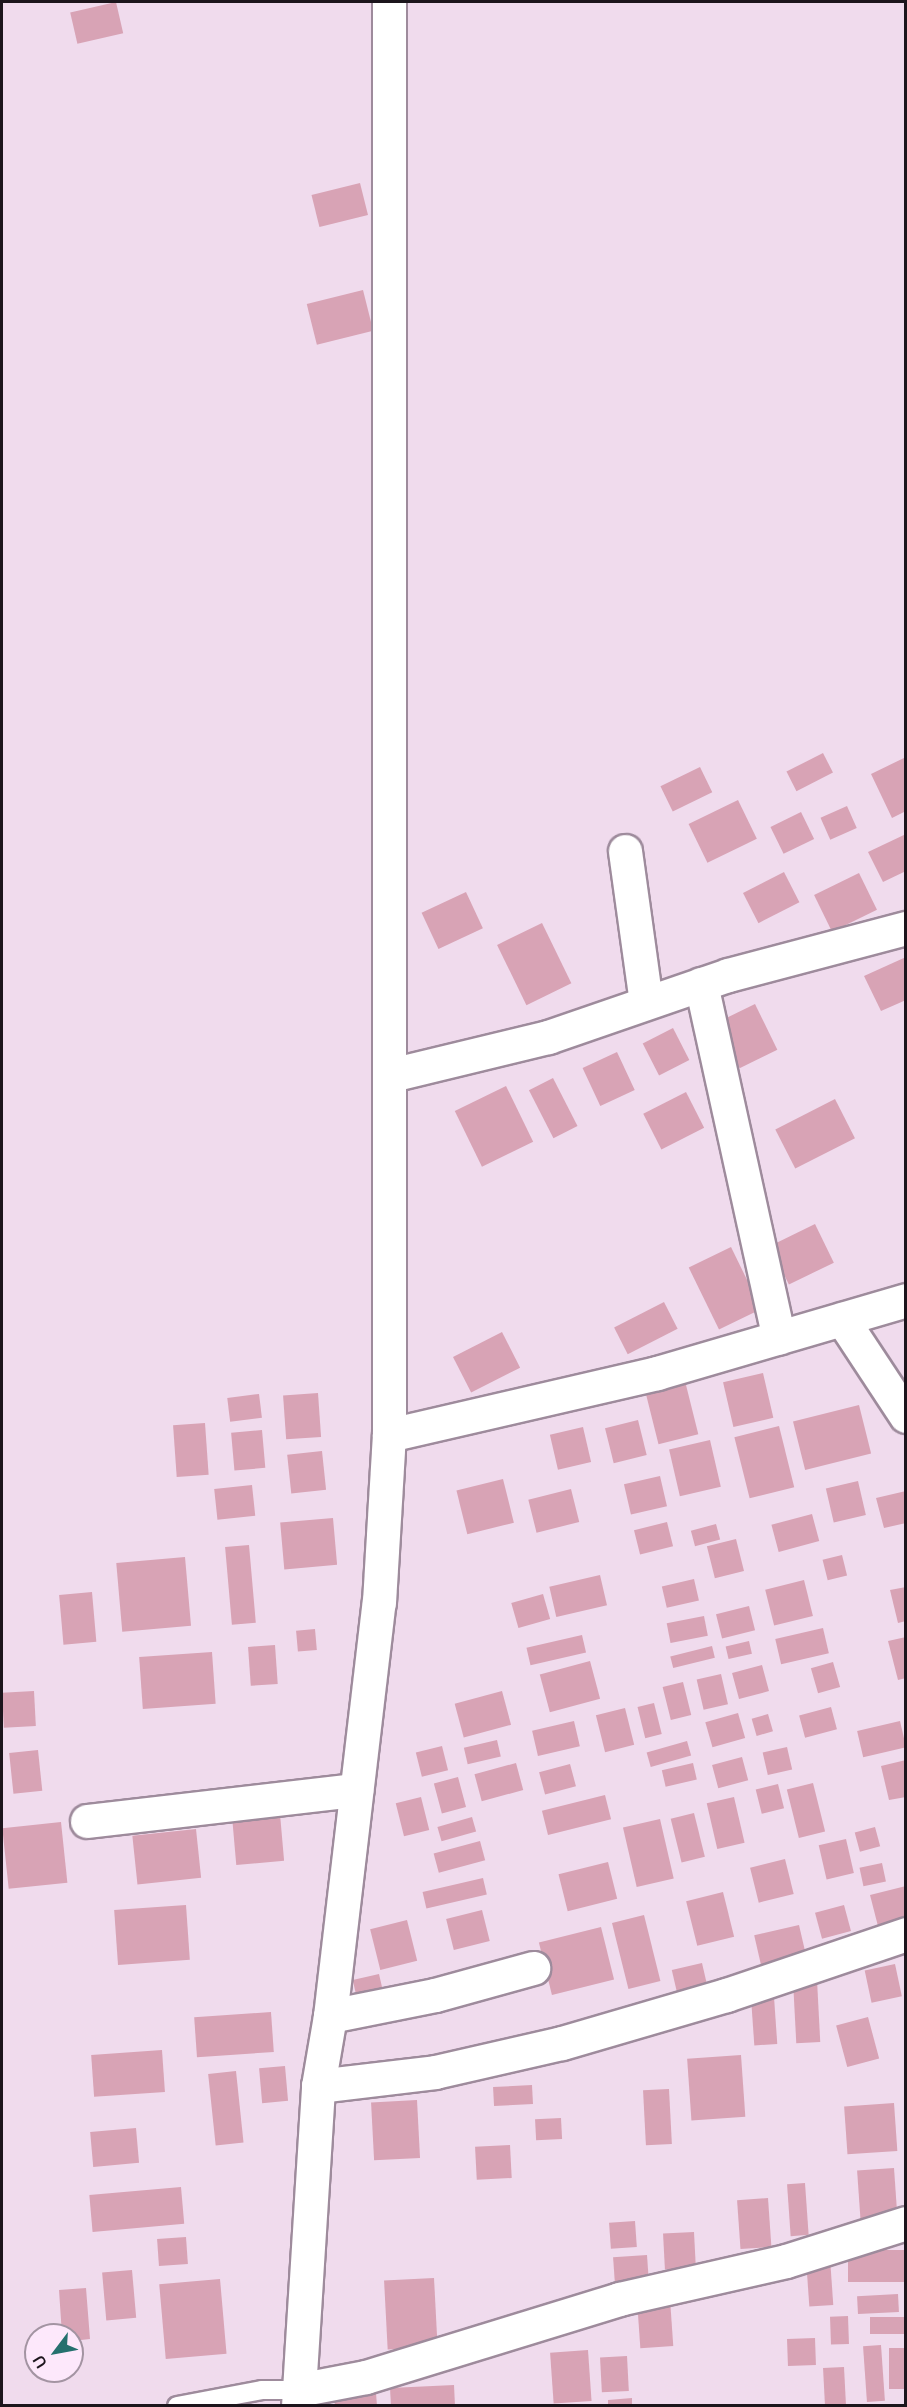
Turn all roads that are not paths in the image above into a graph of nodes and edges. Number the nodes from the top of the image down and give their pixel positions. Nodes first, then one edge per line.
1 (389, 2) edge
2 (625, 851) dead end
3 (906, 928) edge
4 (701, 984) junction
5 (646, 1002) junction
6 (391, 1075) junction
7 (906, 1300) edge
8 (842, 1319) junction
9 (779, 1338) junction
10 (906, 1416) edge
11 (389, 1435) junction
12 (356, 1790) junction
13 (87, 1821) dead end
14 (906, 1934) edge
15 (533, 1968) dead end
16 (330, 2016) junction
17 (318, 2086) junction
18 (906, 2223) edge
19 (298, 2398) edge
20 (177, 2406) edge

1 - 6 street
2 - 5 street
3 - 4 street
4 - 5 street
4 - 9 street
5 - 6 street
6 - 11 street
7 - 8 street
8 - 9 street
8 - 10 street
9 - 11 street
11 - 12 street
12 - 13 street
12 - 16 street
14 - 17 street
15 - 16 street
16 - 17 street
17 - 19 street
18 - 19 street
19 - 20 lane

